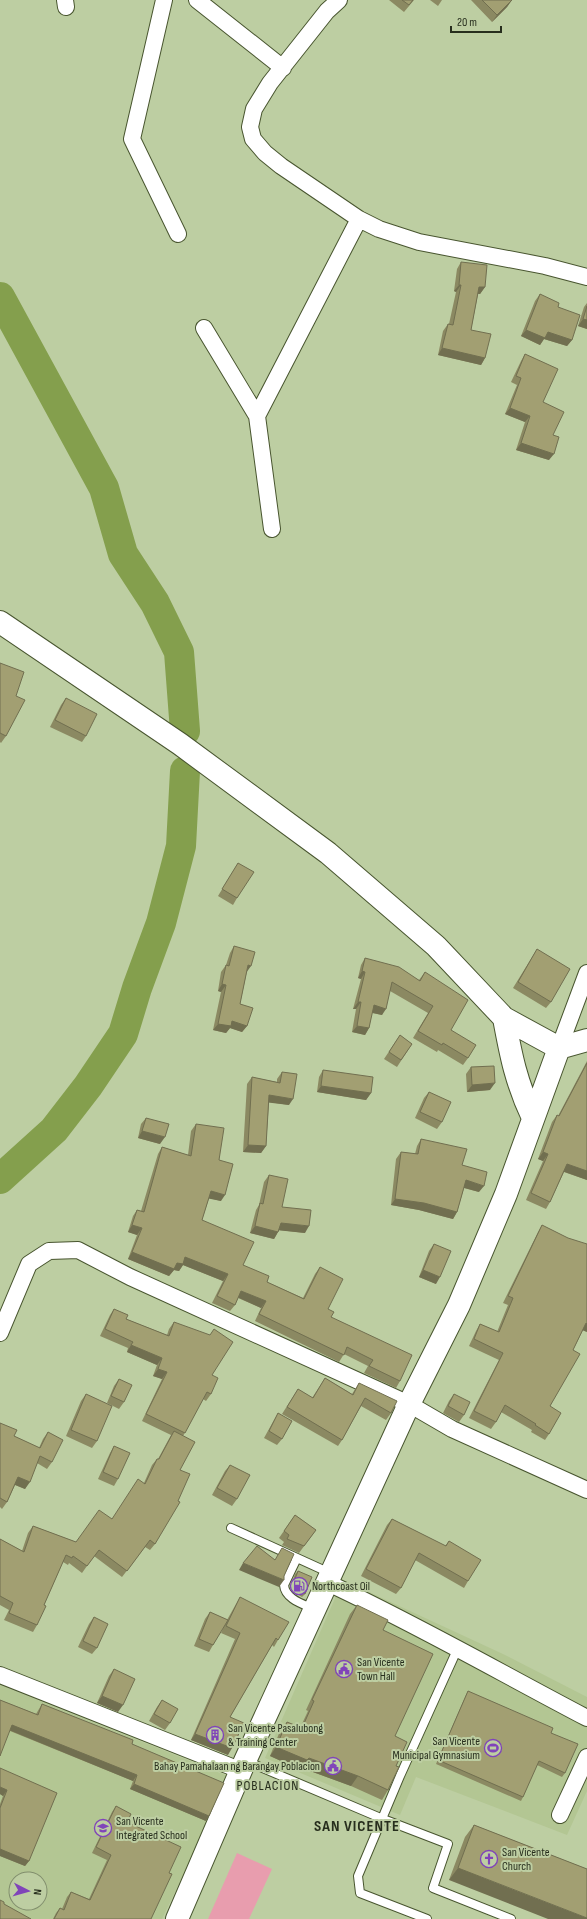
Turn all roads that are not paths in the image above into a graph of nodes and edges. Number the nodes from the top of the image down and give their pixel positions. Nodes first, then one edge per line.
1 (164, 0) edge
2 (197, 0) edge
3 (339, 0) edge
4 (283, 68) junction
5 (359, 219) junction
6 (178, 234) dead end
7 (587, 277) edge
8 (204, 328) dead end
9 (257, 416) junction
10 (272, 528) dead end
11 (0, 622) edge
12 (587, 973) edge
13 (504, 1018) junction
14 (587, 1040) edge
15 (559, 1048) junction
16 (533, 1118) junction
17 (0, 1333) edge
18 (410, 1404) junction
19 (587, 1490) edge
20 (231, 1528) dead end
21 (297, 1558) junction
22 (330, 1579) junction
23 (315, 1610) junction
24 (457, 1650) junction
25 (0, 1675) edge
26 (587, 1718) edge
27 (587, 1757) edge
28 (243, 1766) junction
29 (560, 1815) dead end
30 (383, 1819) junction
31 (177, 1919) edge
32 (427, 1919) edge
33 (511, 1919) edge

1 - 6 street
2 - 4 street
3 - 4 street
4 - 5 street
5 - 7 street
5 - 9 street
8 - 9 street
9 - 10 street
11 - 13 main road
12 - 15 street
13 - 15 main road
13 - 16 main road
14 - 15 main road
15 - 16 main road
16 - 18 main road
17 - 18 street
18 - 19 street
18 - 22 main road
20 - 21 lane
21 - 22 lane
21 - 23 lane
22 - 23 main road
22 - 24 street
23 - 28 main road
24 - 26 street
24 - 30 lane
25 - 28 street
27 - 29 street
28 - 30 lane
28 - 31 main road
30 - 32 lane
30 - 33 lane

